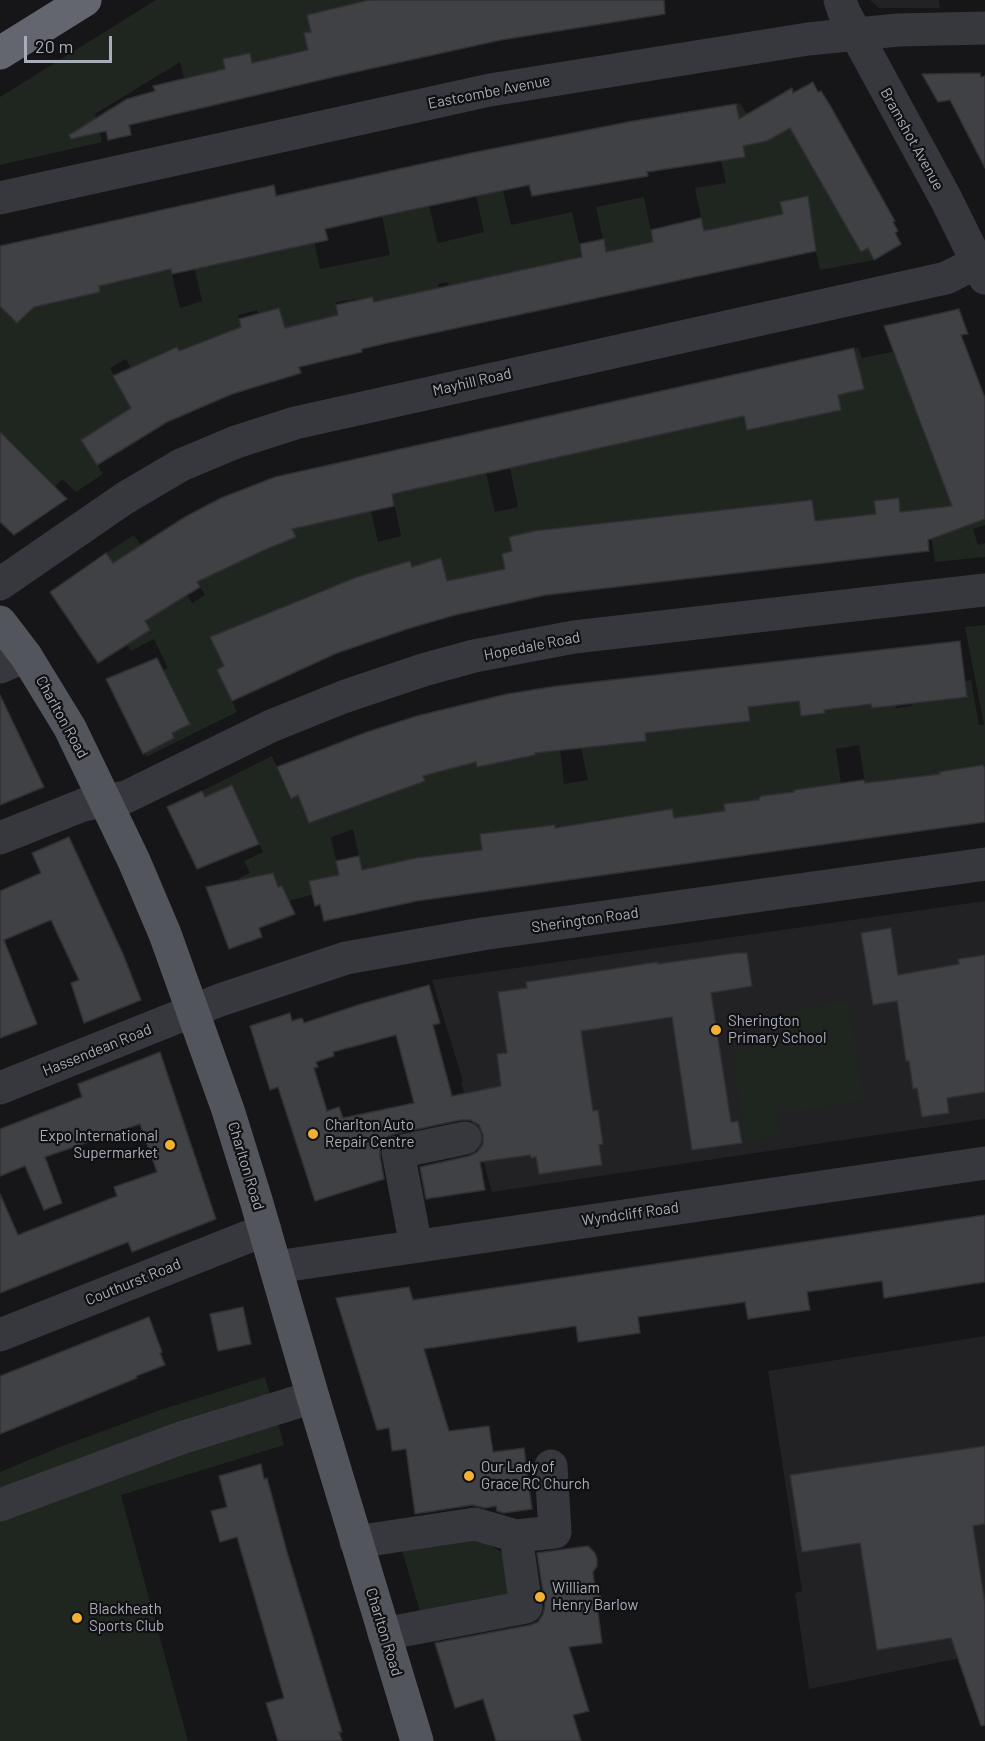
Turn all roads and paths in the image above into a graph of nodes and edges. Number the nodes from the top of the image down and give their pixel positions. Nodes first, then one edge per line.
1 (85, 0) edge
2 (840, 0) edge
3 (985, 28) edge
4 (855, 34) junction
5 (0, 53) edge
6 (0, 198) edge
7 (981, 270) edge
8 (0, 584) edge
9 (985, 590) edge
10 (0, 622) edge
11 (13, 662) edge
12 (105, 801) junction
13 (0, 838) edge
14 (985, 864) edge
15 (194, 1011) junction
16 (0, 1088) edge
17 (465, 1138) dead end
18 (985, 1163) edge
19 (265, 1230) junction
20 (416, 1246) junction
21 (276, 1267) junction
22 (0, 1335) edge
23 (313, 1397) junction
24 (551, 1466) dead end
25 (0, 1505) edge
26 (516, 1536) junction
27 (356, 1542) junction
28 (384, 1634) junction
29 (417, 1741) edge

1 - 5 highway
2 - 4 street, Bramshot Avenue
3 - 4 street, Eastcombe Avenue
4 - 6 street, Eastcombe Avenue
4 - 7 street, Bramshot Avenue
7 - 8 street, Mayhill Road
9 - 12 street, Hopedale Road
10 - 11 main road, Charlton Road
11 - 12 main road, Charlton Road
12 - 13 street, Hopedale Road
12 - 15 main road, Charlton Road
14 - 15 street, Sherington Road
15 - 16 street, Hassendean Road
15 - 19 main road, Charlton Road
17 - 20 street
18 - 20 street, Wyndcliff Road
19 - 21 main road, Charlton Road
19 - 22 street, Couthurst Road
20 - 21 street, Wyndcliff Road
21 - 23 main road, Charlton Road
23 - 25 street
23 - 27 main road, Charlton Road
24 - 26 street
26 - 27 street
26 - 28 street
27 - 28 main road, Charlton Road
28 - 29 main road, Charlton Road

